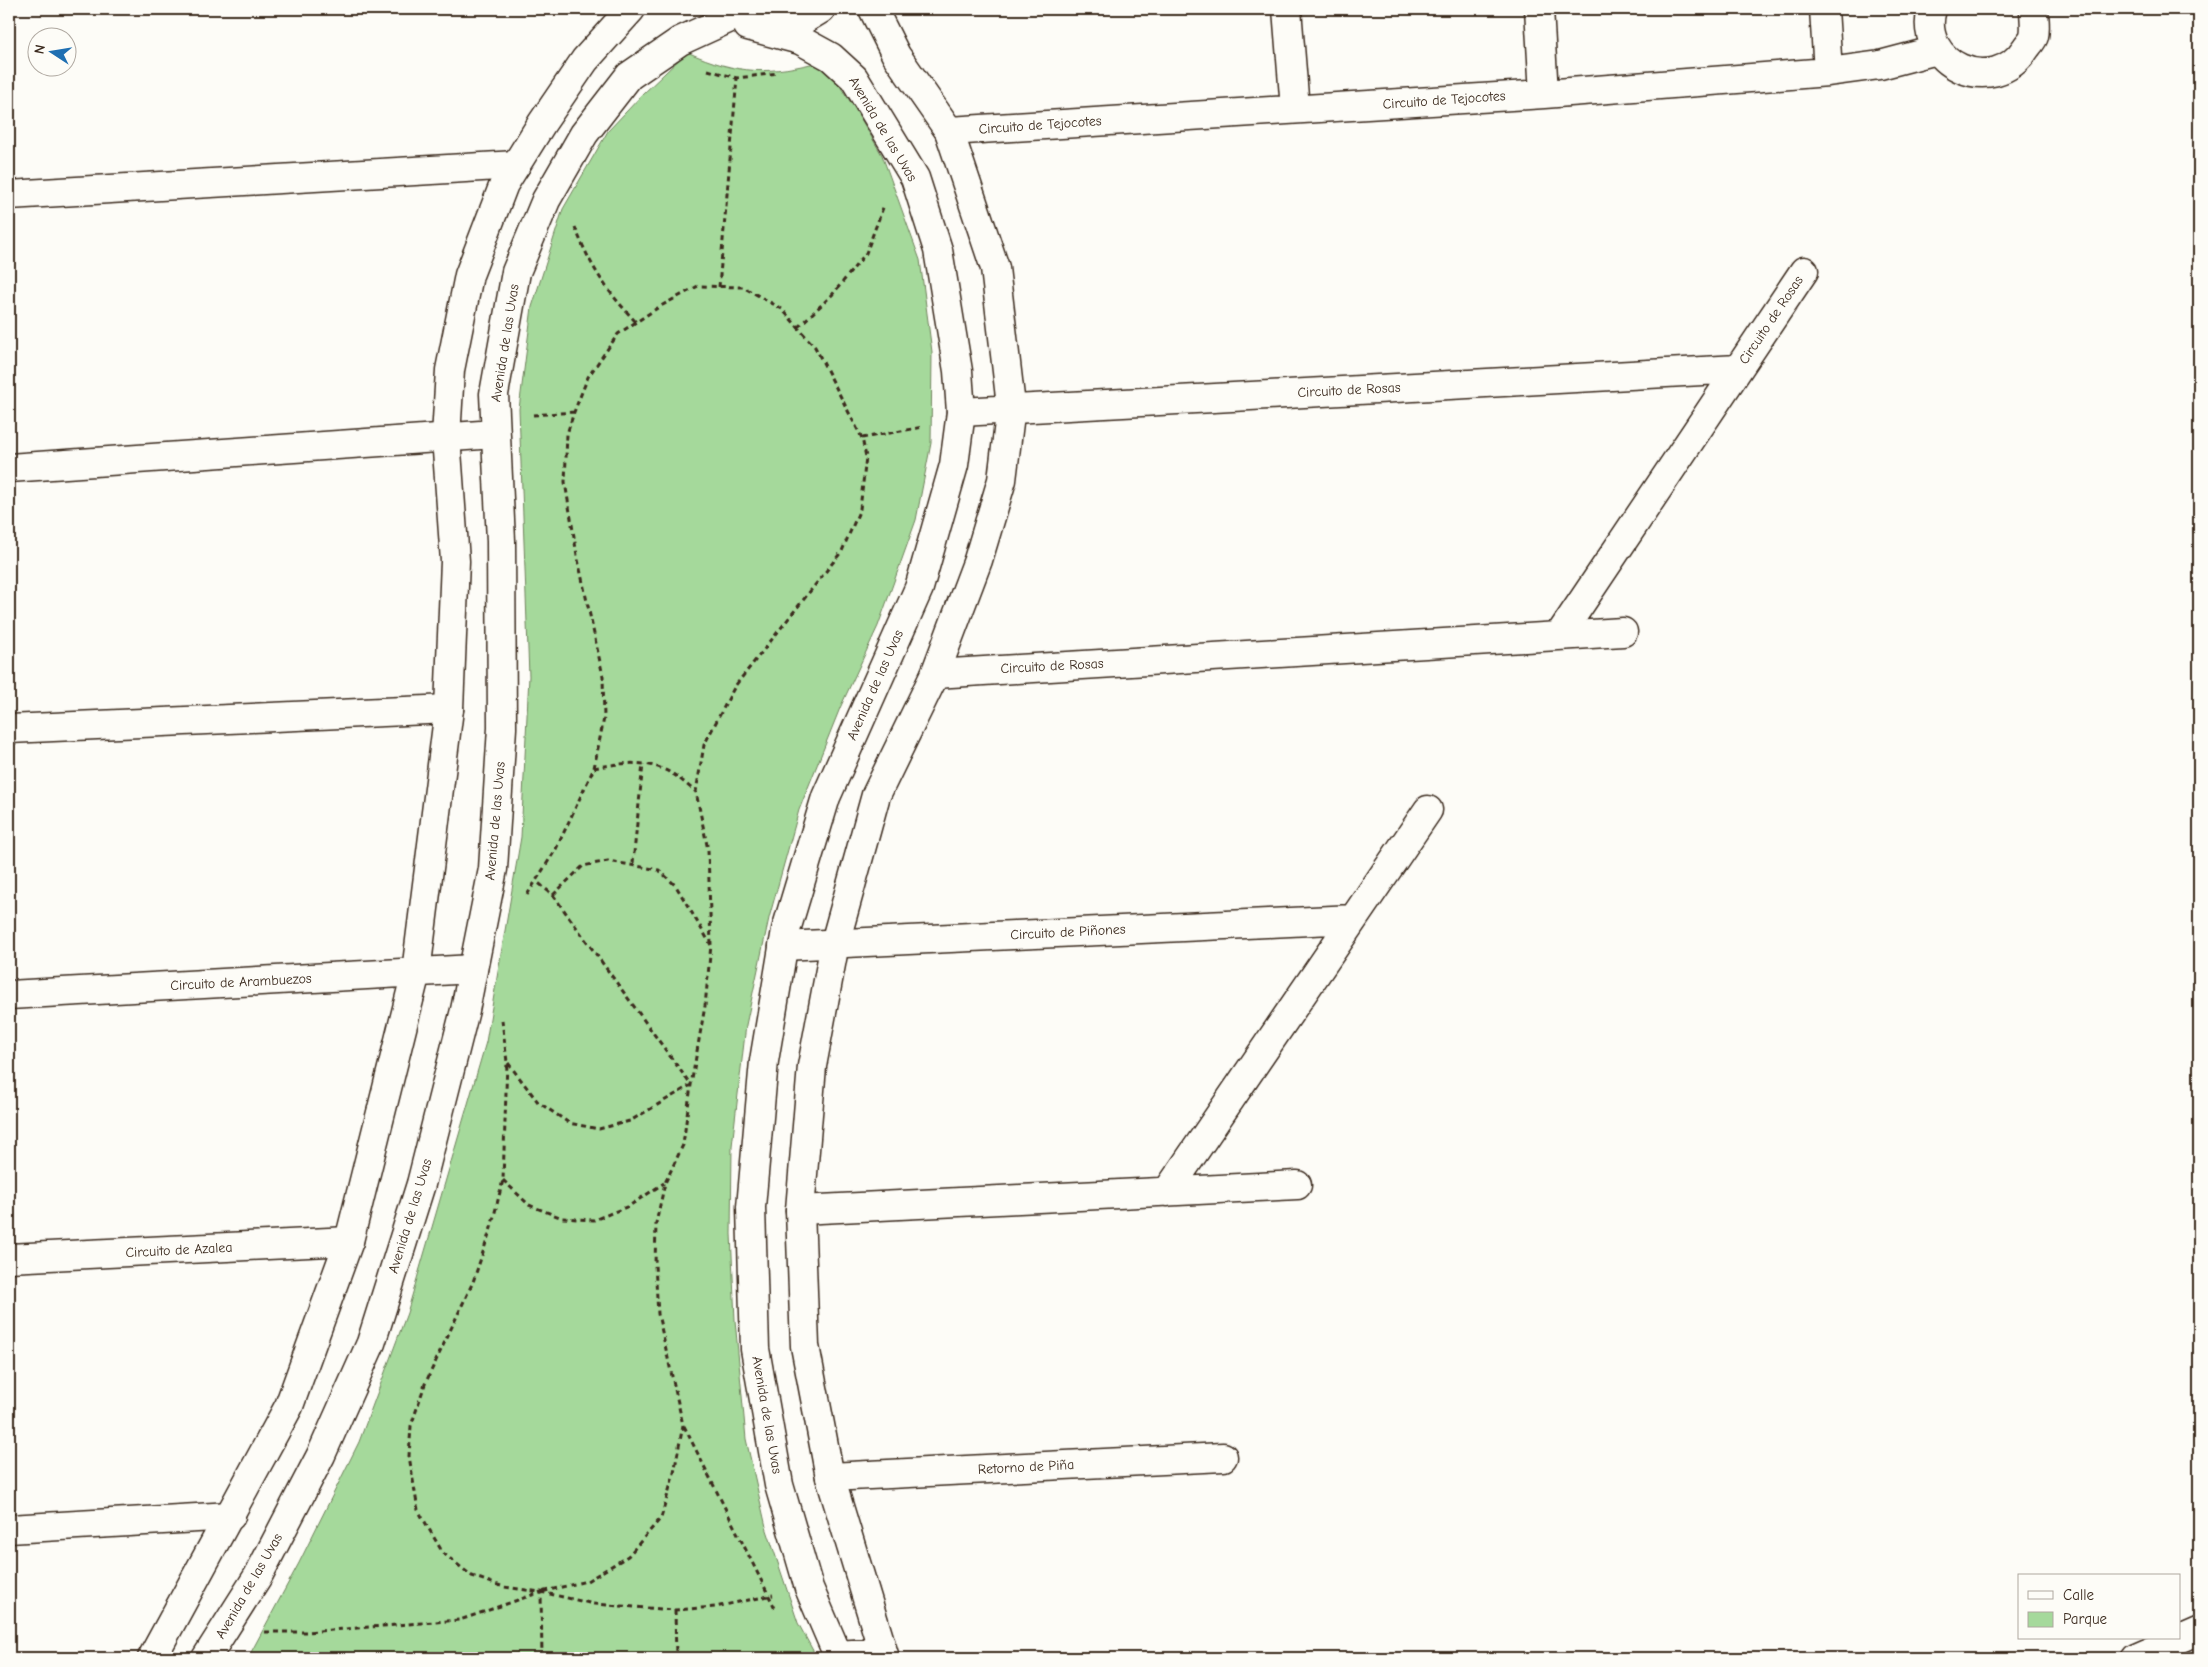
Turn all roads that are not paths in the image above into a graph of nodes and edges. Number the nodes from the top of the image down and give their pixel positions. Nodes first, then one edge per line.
1 (631, 9) edge
2 (821, 9) edge
3 (873, 9) edge
4 (1287, 9) edge
5 (1539, 9) edge
6 (1824, 9) edge
7 (1932, 9) edge
8 (2034, 9) edge
9 (731, 18) edge
10 (1937, 50) junction
11 (1828, 72) junction
12 (1544, 94) junction
13 (1294, 110) junction
14 (949, 131) junction
15 (516, 166) junction
16 (9, 195) edge
17 (1804, 271) dead end
18 (1738, 369) junction
19 (1010, 408) junction
20 (959, 422) junction
21 (495, 434) junction
22 (446, 437) junction
23 (9, 468) edge
24 (1623, 632) dead end
25 (1559, 636) junction
26 (935, 674) junction
27 (449, 709) junction
28 (9, 729) edge
29 (1428, 810) dead end
30 (1353, 919) junction
31 (835, 944) junction
32 (783, 946) junction
33 (473, 969) junction
34 (416, 972) junction
35 (9, 995) edge
36 (1297, 1186) dead end
37 (1167, 1192) junction
38 (800, 1210) junction
39 (348, 1241) junction
40 (9, 1258) edge
41 (1223, 1457) dead end
42 (830, 1477) junction
43 (231, 1516) junction
44 (9, 1529) edge
45 (2199, 1630) edge
46 (2180, 1638) edge
47 (2176, 1640) edge
48 (884, 1655) edge
49 (838, 1657) edge
50 (152, 1658) edge
51 (206, 1658) edge
52 (2135, 1658) edge

1 - 15 street
2 - 9 street
3 - 14 street
4 - 13 street
5 - 12 street
6 - 11 street
7 - 10 street
8 - 10 street
9 - 20 street, Avenida de las Uvas
9 - 21 street, Avenida de las Uvas
10 - 11 street, Circuito de Tejocotes
11 - 12 street, Circuito de Tejocotes
12 - 13 street, Circuito de Tejocotes
13 - 14 street, Circuito de Tejocotes
14 - 19 street
15 - 16 street
15 - 22 street
17 - 18 street, Circuito de Rosas
18 - 19 street, Circuito de Rosas
18 - 25 street, Circuito de Rosas
19 - 20 street, Circuito de Rosas
19 - 26 street
20 - 32 street, Avenida de las Uvas
21 - 22 street
21 - 33 street, Avenida de las Uvas
22 - 23 street
22 - 27 street
24 - 25 street, Circuito de Rosas
25 - 26 street, Circuito de Rosas
26 - 31 street
27 - 28 street
27 - 34 street
29 - 30 street
30 - 31 street, Circuito de Piñones
30 - 37 street
31 - 32 street, Circuito de Piñones
31 - 38 street
32 - 49 street, Avenida de las Uvas
33 - 34 street, Circuito de Arambuezos
33 - 51 street, Avenida de las Uvas
34 - 35 street, Circuito de Arambuezos
34 - 39 street
36 - 37 street
37 - 38 street
38 - 42 street
39 - 40 street, Circuito de Azalea
39 - 43 street
41 - 42 street, Retorno de Piña
42 - 48 street
43 - 44 street
43 - 50 street
45 - 46 street
47 - 52 street
48 - 49 street

